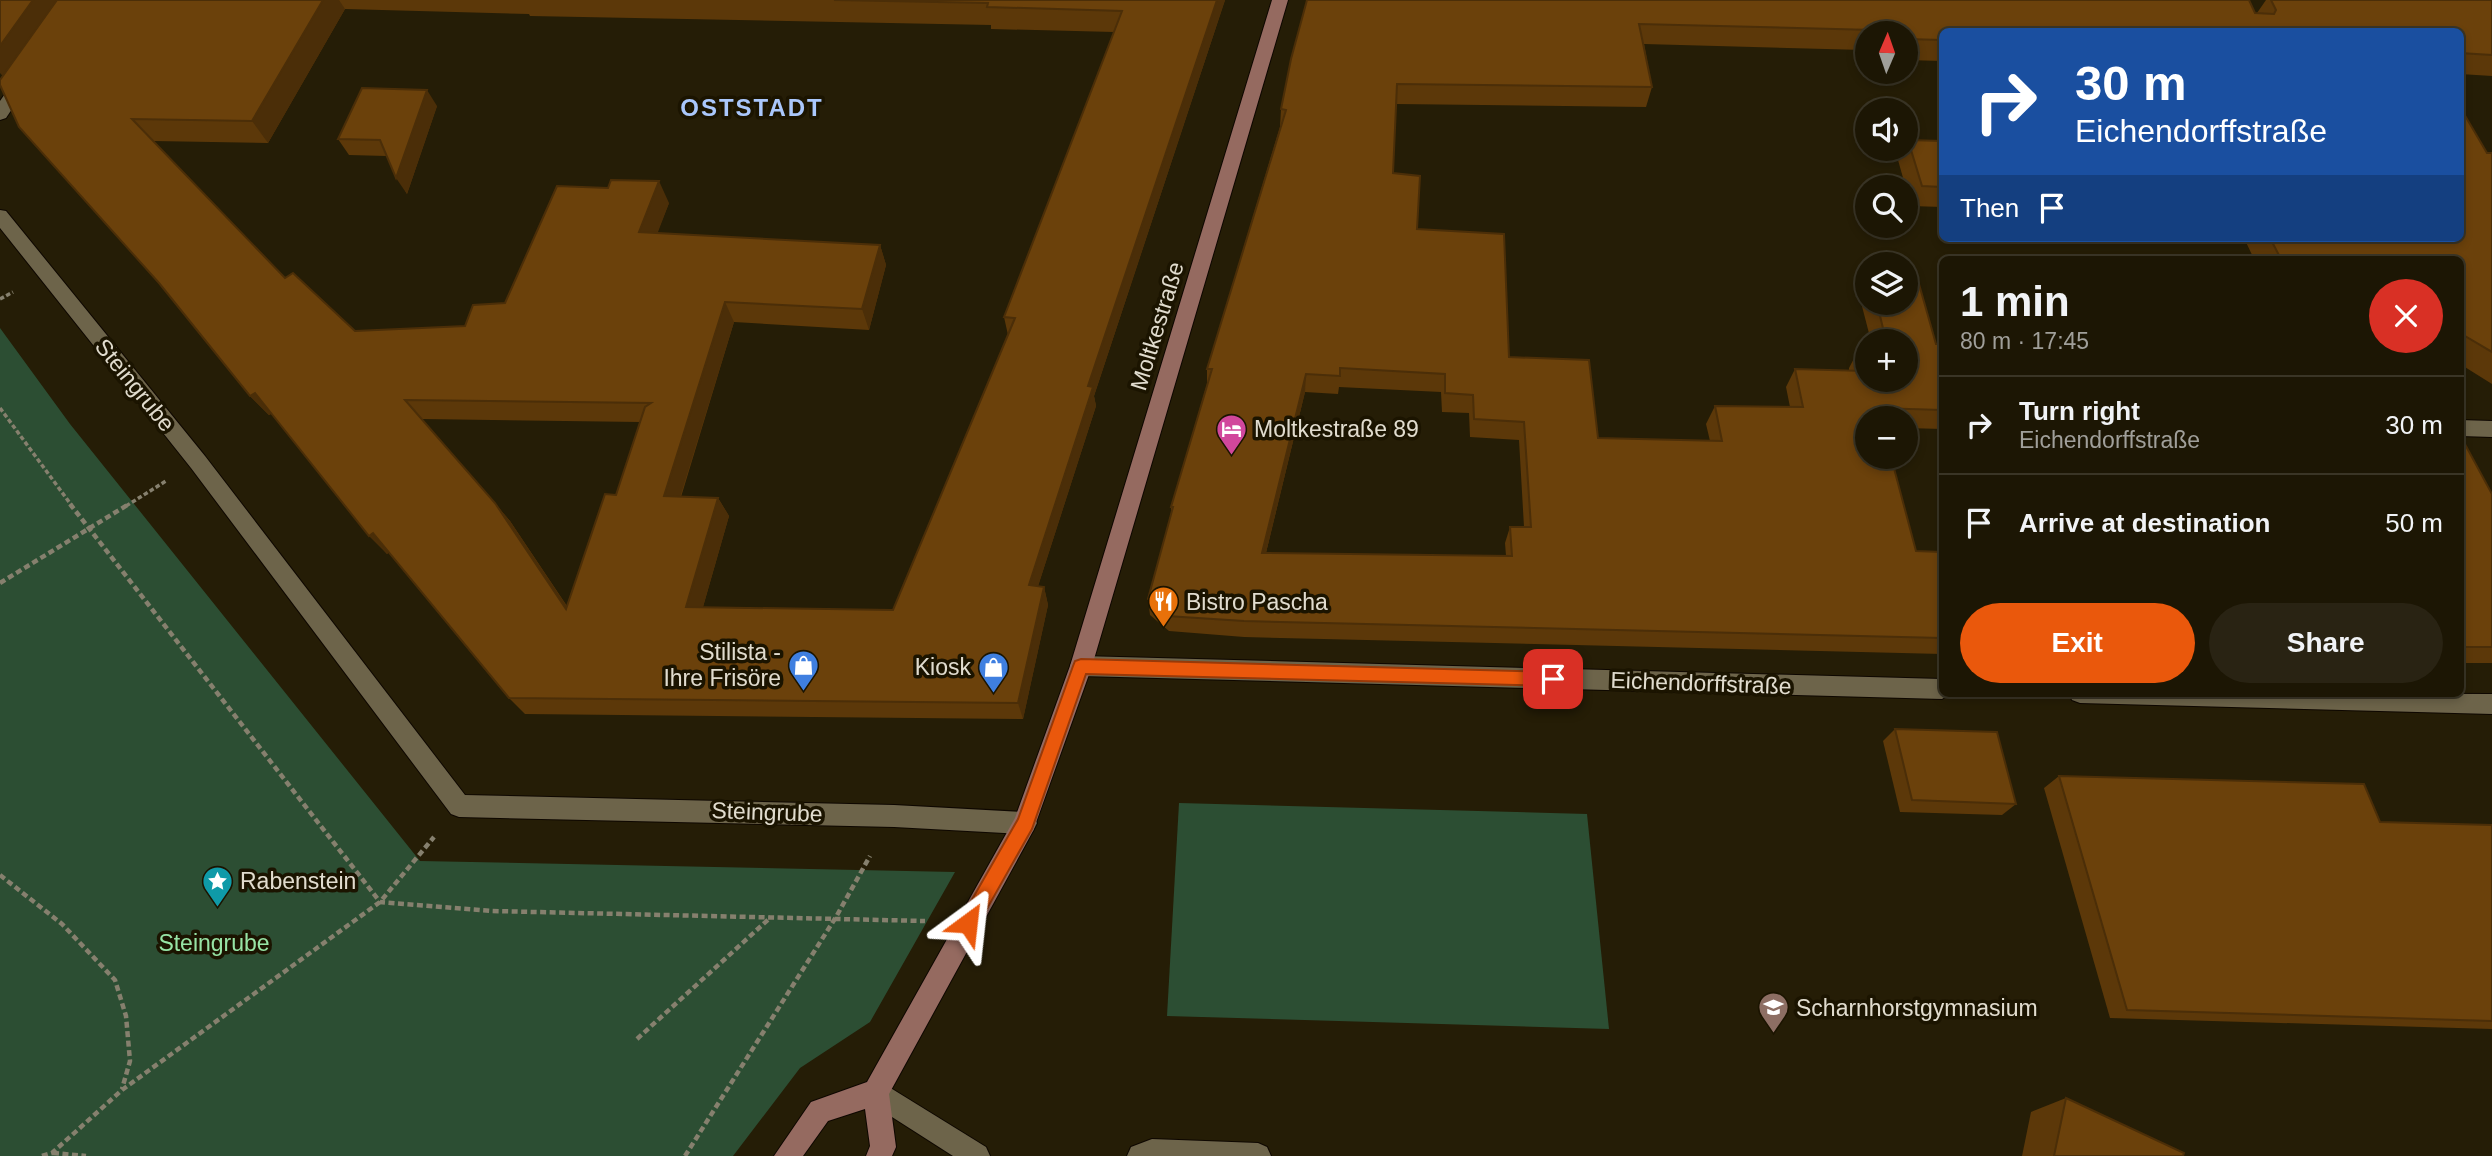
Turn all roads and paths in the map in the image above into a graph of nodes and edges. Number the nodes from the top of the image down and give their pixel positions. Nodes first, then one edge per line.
1 (1280, 0) edge
2 (32, 68) edge
3 (0, 114) edge
4 (0, 216) edge
5 (0, 408) edge
6 (2492, 429) edge
7 (2464, 436) edge
8 (198, 462) junction
9 (88, 528) junction
10 (0, 583) edge
11 (1081, 666) junction
12 (1939, 689) edge
13 (2230, 697) edge
14 (2492, 704) edge
15 (459, 806) junction
16 (894, 816) junction
17 (1026, 823) junction
18 (0, 875) edge
19 (380, 902) junction
20 (772, 916) junction
21 (836, 917) junction
22 (968, 923) junction
23 (637, 1039) dead end
24 (122, 1090) junction
25 (876, 1092) junction
26 (52, 1153) junction
27 (42, 1156) edge
28 (86, 1156) edge
29 (685, 1156) edge
30 (787, 1156) edge
31 (879, 1156) edge
32 (977, 1156) edge
33 (1140, 1156) edge
34 (1258, 1156) edge

1 - 11 street, Moltkestraße
2 - 3 street
4 - 8 street, Steingrube
5 - 9 path
6 - 7 street
8 - 9 path
8 - 15 street, Steingrube
9 - 10 path
9 - 19 path
11 - 12 street, Eichendorffstraße
11 - 17 street
13 - 14 street
15 - 16 street, Steingrube
15 - 19 path
16 - 17 street, Steingrube
16 - 21 path
17 - 22 street
18 - 24 path
19 - 20 path
19 - 24 path
20 - 21 path
20 - 23 path
21 - 22 path
21 - 29 path
22 - 25 street
24 - 26 path
25 - 30 street
25 - 31 street
25 - 32 street
26 - 27 path
26 - 28 path
33 - 34 street

